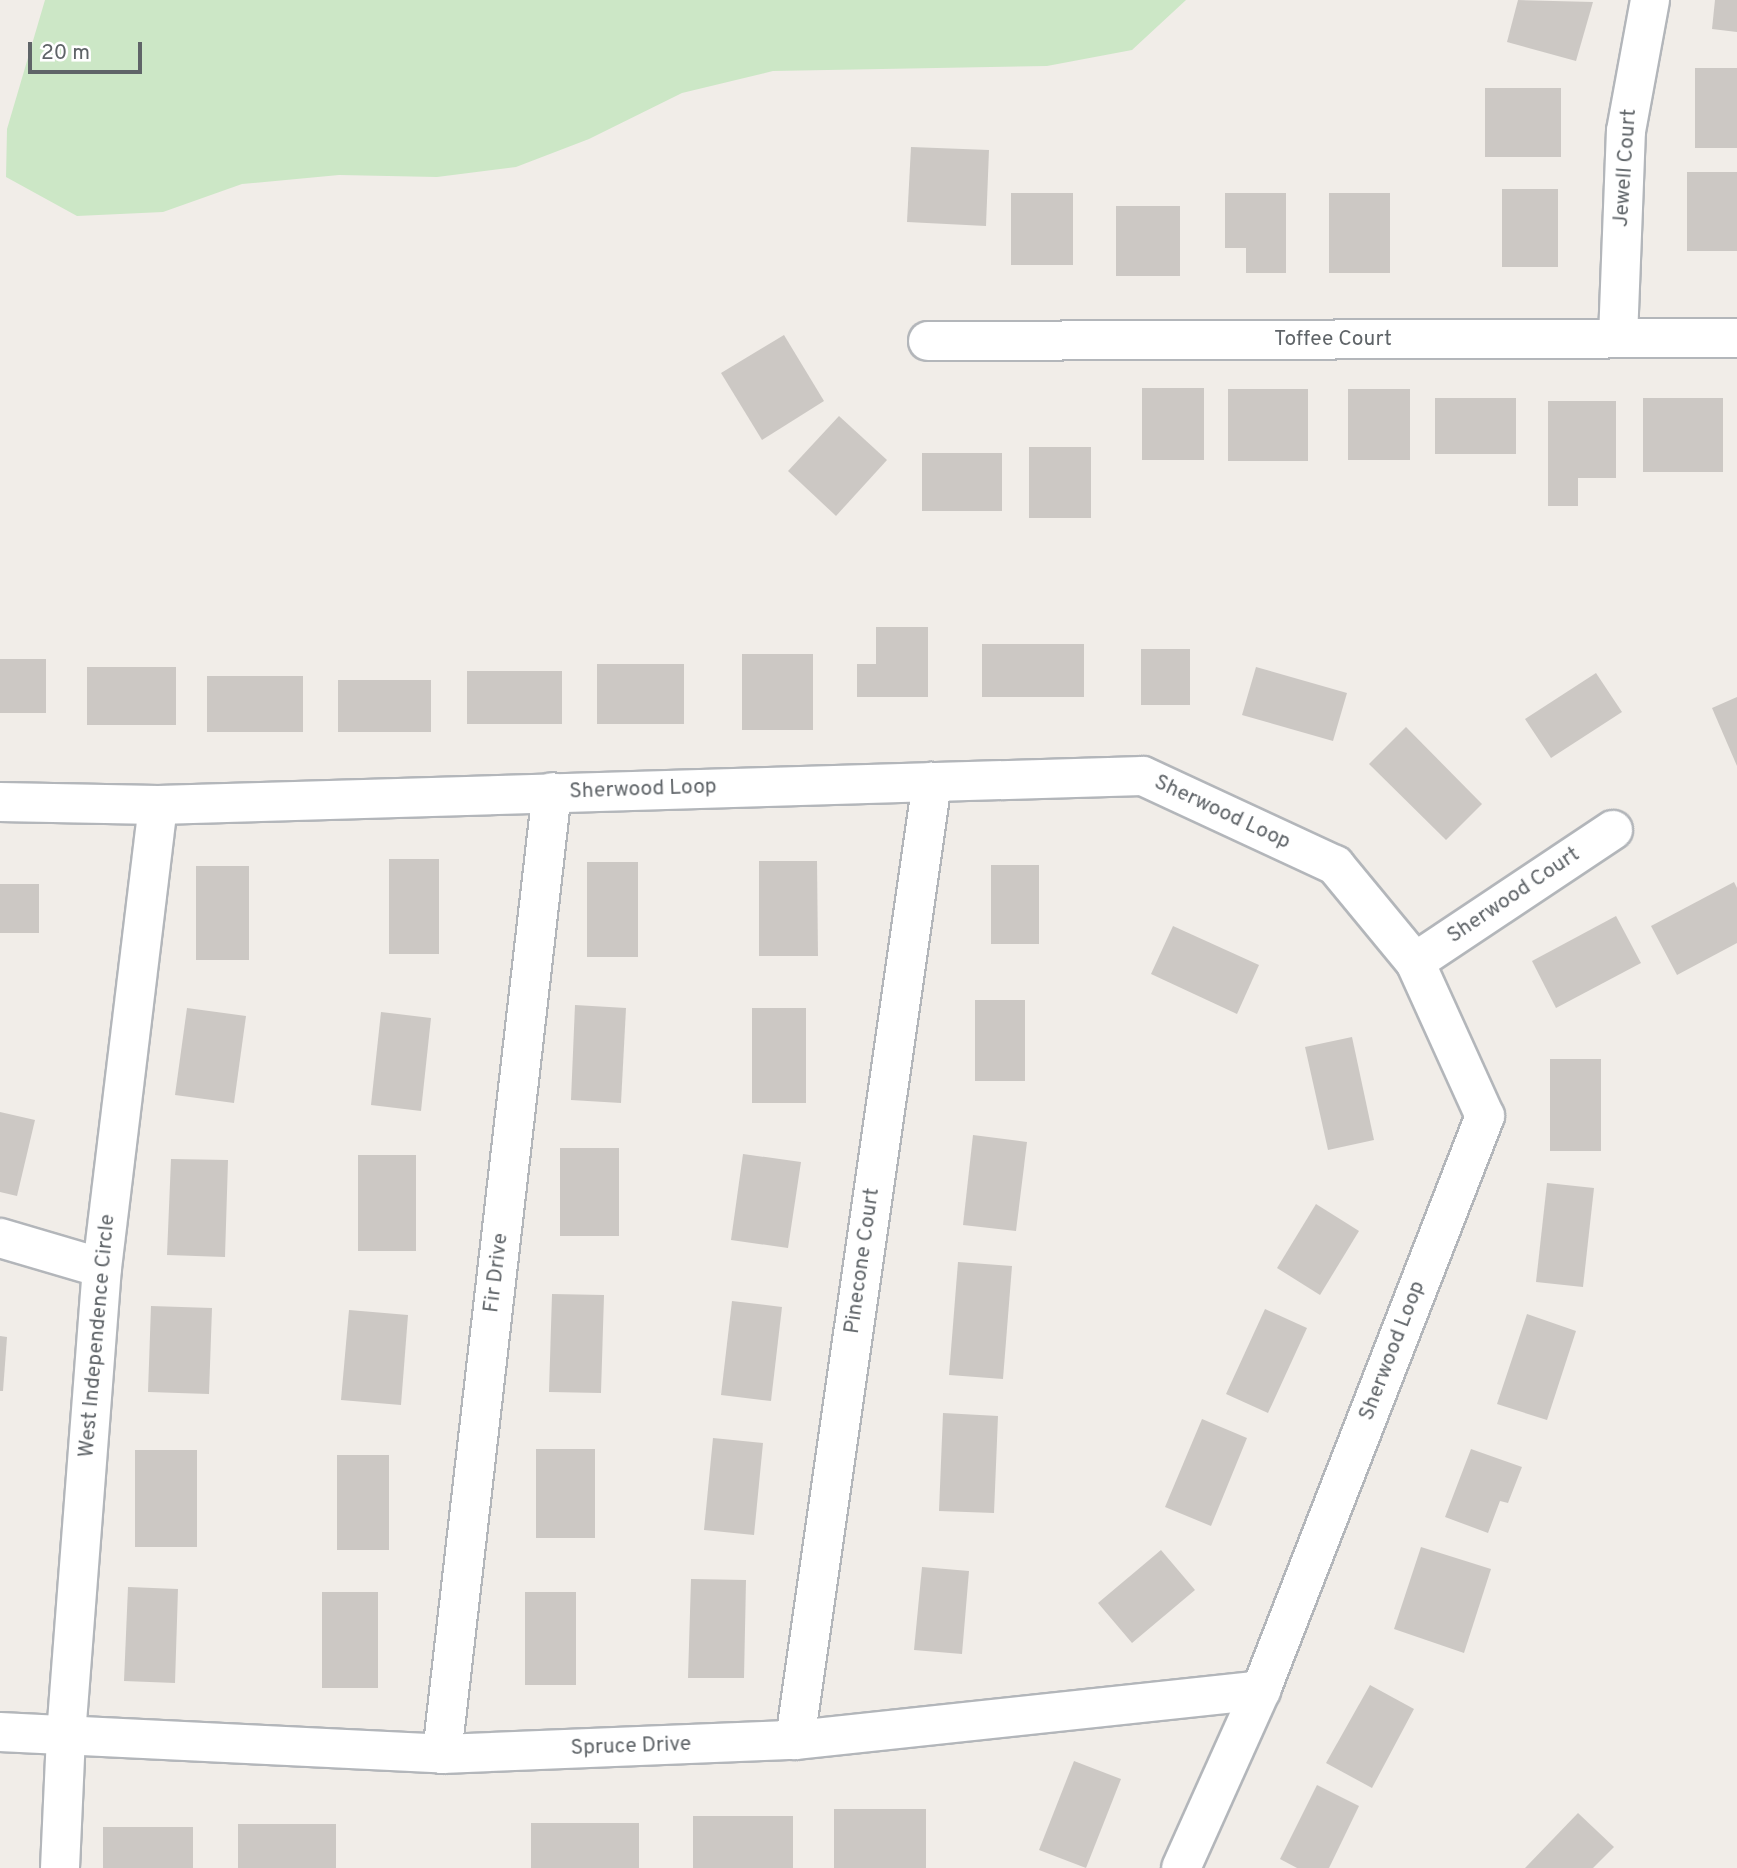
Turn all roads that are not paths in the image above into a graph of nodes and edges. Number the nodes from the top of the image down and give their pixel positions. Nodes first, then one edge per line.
1 (1650, 0) edge
2 (1618, 338) junction
3 (1737, 338) edge
4 (928, 341) dead end
5 (932, 782) junction
6 (552, 792) junction
7 (0, 802) edge
8 (158, 805) junction
9 (1613, 830) dead end
10 (1415, 962) junction
11 (0, 1238) edge
12 (102, 1268) junction
13 (1261, 1690) junction
14 (0, 1732) edge
15 (66, 1735) junction
16 (795, 1740) junction
17 (442, 1754) junction
18 (60, 1868) edge
19 (1181, 1868) edge

1 - 2 street, Jewell Court
2 - 3 street, Toffee Court
2 - 4 street, Toffee Court
5 - 6 street, Sherwood Loop
5 - 10 street, Sherwood Loop
5 - 16 street, Pinecone Court
6 - 8 street, Sherwood Loop
6 - 17 street, Fir Drive
7 - 8 street, Sherwood Loop
8 - 12 street, West Independence Circle
9 - 10 street, Sherwood Court
10 - 13 street, Sherwood Loop
11 - 12 street
12 - 15 street, West Independence Circle
13 - 16 street, Spruce Drive
13 - 19 street, Sherwood Loop
14 - 15 street, Spruce Drive
15 - 17 street, Spruce Drive
15 - 18 street, West Independence Circle
16 - 17 street, Spruce Drive

